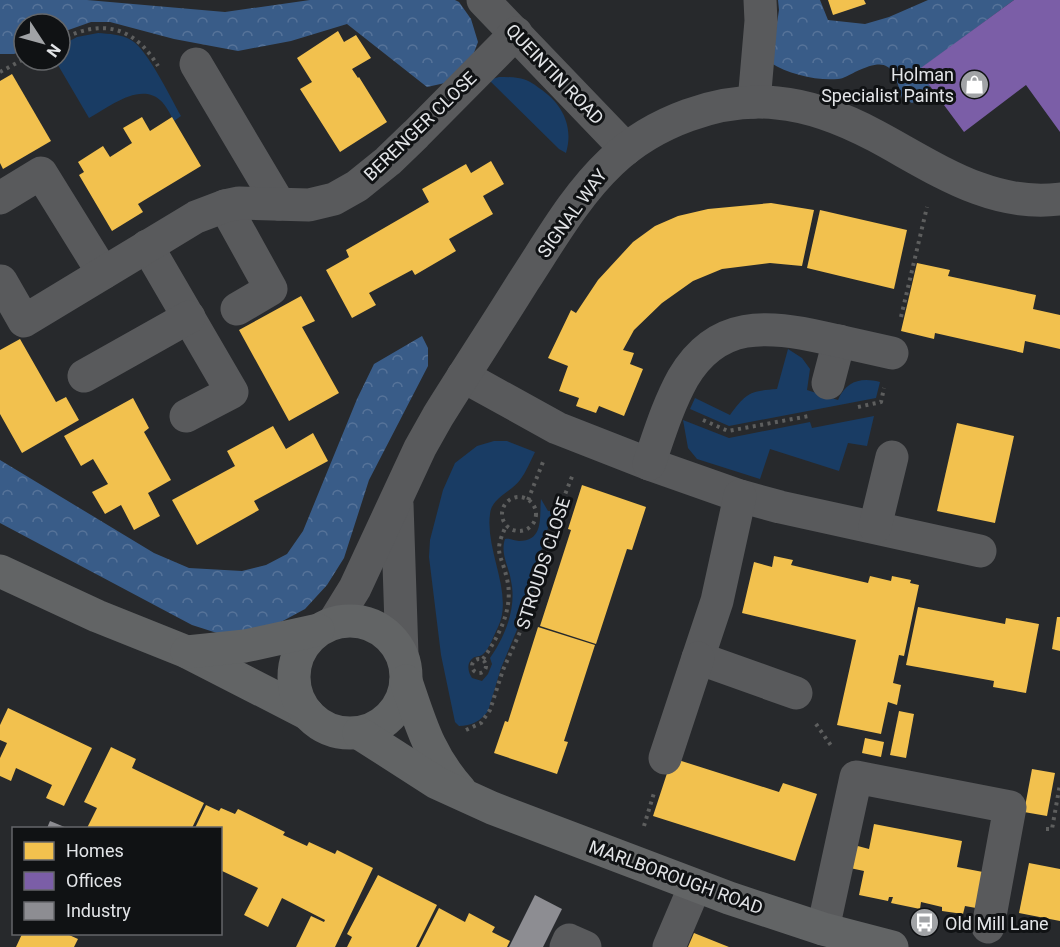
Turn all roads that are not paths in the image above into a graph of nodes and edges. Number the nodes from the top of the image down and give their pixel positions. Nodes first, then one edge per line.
1 (483, 0) edge
2 (760, 0) edge
3 (516, 33) junction
4 (196, 64) dead end
5 (754, 102) junction
6 (626, 149) junction
7 (0, 198) edge
8 (1060, 199) edge
9 (279, 204) junction
10 (225, 206) junction
11 (147, 246) junction
12 (103, 273) junction
13 (1, 281) edge
14 (237, 309) dead end
15 (194, 325) junction
16 (839, 341) junction
17 (892, 353) dead end
18 (84, 376) dead end
19 (463, 376) junction
20 (828, 383) dead end
21 (186, 416) dead end
22 (892, 457) dead end
23 (649, 464) junction
24 (397, 496) junction
25 (740, 496) junction
26 (875, 527) junction
27 (980, 551) dead end
28 (0, 571) edge
29 (326, 626) junction
30 (188, 652) junction
31 (698, 658) junction
32 (404, 668) junction
33 (796, 693) dead end
34 (308, 714) junction
35 (359, 733) junction
36 (665, 758) dead end
37 (464, 794) junction
38 (695, 886) junction
39 (988, 927) dead end
40 (823, 929) junction
41 (566, 947) edge
42 (585, 947) edge
43 (669, 947) edge
44 (892, 947) edge

1 - 3 street, QUEINTIN ROAD
2 - 5 street
3 - 6 street, QUEINTIN ROAD
3 - 9 street, BERENGER CLOSE
4 - 9 street
5 - 6 street, SIGNAL WAY
5 - 8 street, SIGNAL WAY
6 - 19 street, SIGNAL WAY
7 - 12 street
9 - 10 street, BERENGER CLOSE
10 - 11 street, BERENGER CLOSE
10 - 14 street
11 - 12 street, BERENGER CLOSE
11 - 15 street
12 - 13 street, BERENGER CLOSE
15 - 18 street
15 - 21 street
16 - 17 street
16 - 20 street
16 - 23 street
19 - 23 street
19 - 24 street, SIGNAL WAY
22 - 26 street
23 - 25 street
24 - 29 street, SIGNAL WAY
24 - 32 street, SIGNAL WAY
25 - 26 street
25 - 31 street
26 - 27 street
28 - 30 main road
29 - 30 main road
29 - 32 main road
29 - 34 main road
30 - 34 main road
31 - 33 street
31 - 36 street
32 - 35 main road
32 - 37 main road, MARLBOROUGH ROAD
34 - 35 main road
35 - 37 main road, MARLBOROUGH ROAD
37 - 38 main road, MARLBOROUGH ROAD
38 - 40 main road, MARLBOROUGH ROAD
38 - 43 street
39 - 40 street
40 - 44 main road, MARLBOROUGH ROAD
41 - 42 street

